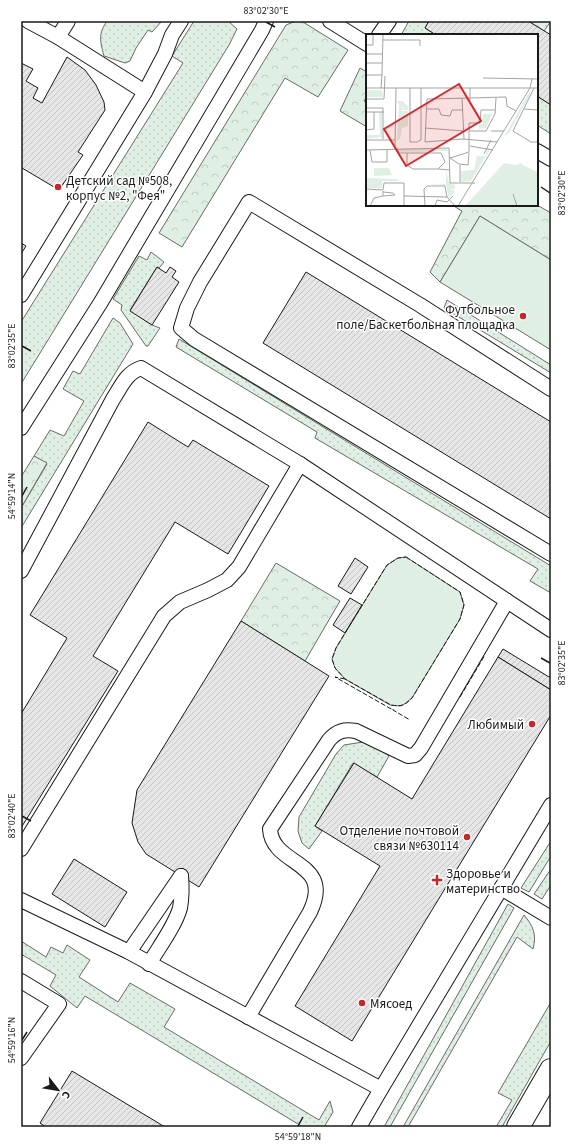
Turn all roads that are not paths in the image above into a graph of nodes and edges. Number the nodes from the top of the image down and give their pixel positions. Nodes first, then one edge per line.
1 (28, 21) edge
2 (68, 21) edge
3 (181, 21) edge
4 (266, 21) edge
5 (330, 21) edge
6 (388, 21) edge
7 (380, 34) edge
8 (58, 37) junction
9 (366, 43) edge
10 (145, 92) junction
11 (538, 152) edge
12 (551, 159) edge
13 (21, 296) edge
14 (551, 390) edge
15 (21, 428) edge
16 (300, 464) junction
17 (551, 554) edge
18 (21, 571) edge
19 (507, 601) junction
20 (551, 630) edge
21 (551, 805) edge
22 (21, 849) edge
23 (500, 888) junction
24 (21, 900) edge
25 (551, 918) edge
26 (129, 952) junction
27 (149, 964) junction
28 (21, 981) edge
29 (248, 1017) junction
30 (21, 1058) edge
31 (551, 1070) edge
32 (381, 1088) junction
33 (359, 1127) edge
34 (518, 1127) edge

1 - 8 lane
2 - 8 lane
3 - 10 lane
4 - 15 lane
5 - 9 lane
6 - 7 lane
8 - 10 lane
10 - 13 lane
11 - 12 lane
14 - 17 lane
16 - 18 lane
16 - 19 lane
16 - 22 lane
19 - 20 lane
19 - 29 lane
21 - 23 lane
23 - 25 lane
23 - 32 lane
24 - 26 lane
26 - 27 lane
26 - 27 lane
27 - 29 lane
28 - 30 lane
29 - 32 lane
31 - 34 street
32 - 33 lane

